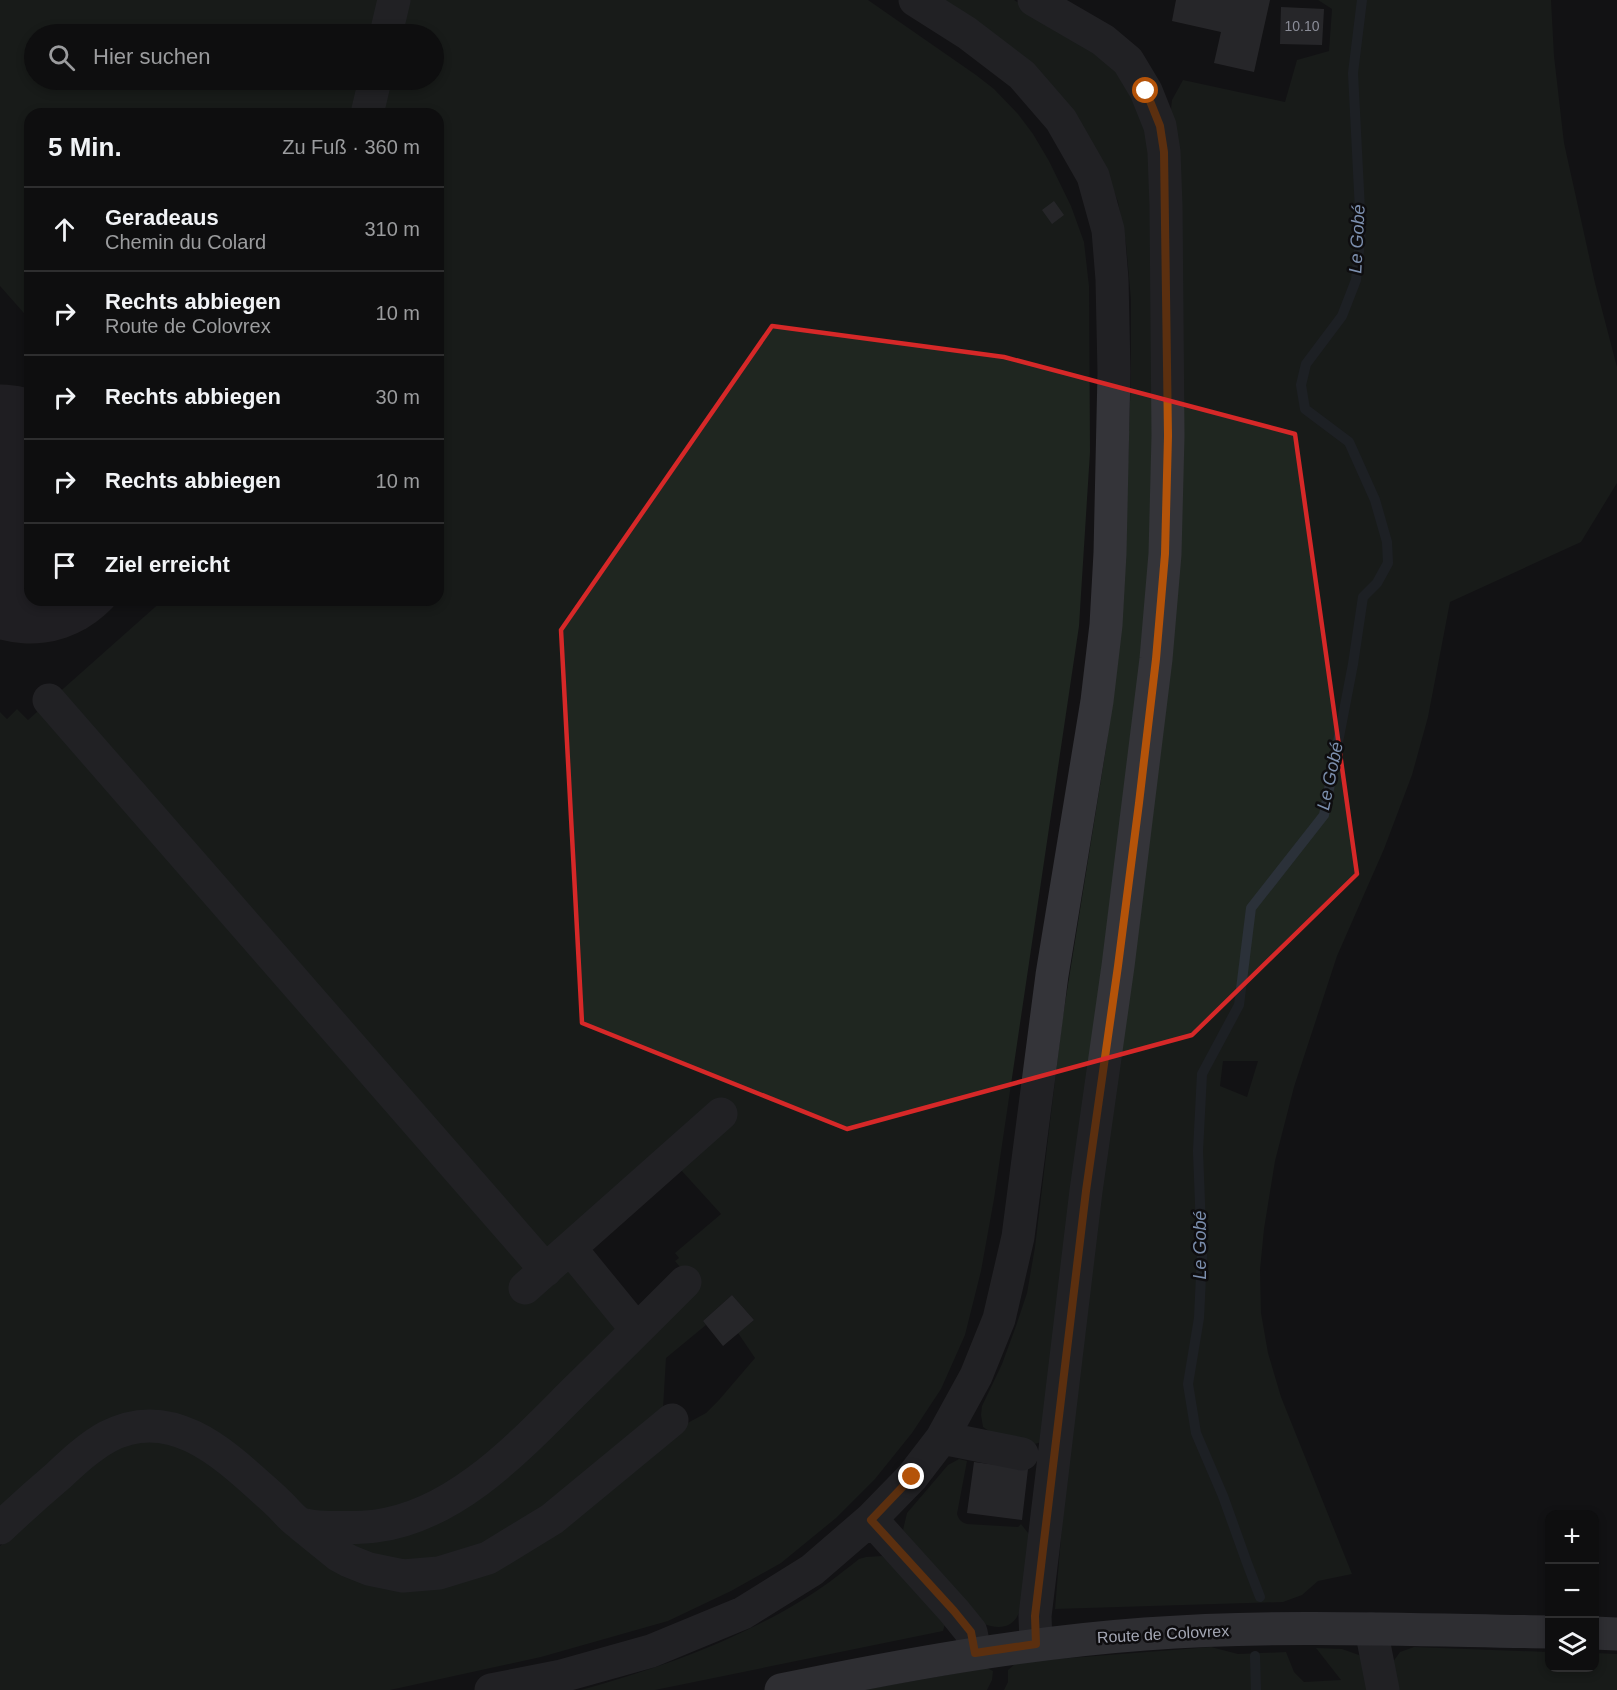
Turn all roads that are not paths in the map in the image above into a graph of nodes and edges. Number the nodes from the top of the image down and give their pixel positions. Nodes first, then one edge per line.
1 (394, 0) edge
2 (915, 0) edge
3 (1034, 0) edge
4 (388, 24) edge
5 (373, 90) edge
6 (368, 108) edge
7 (49, 700) dead end
8 (721, 1114) dead end
9 (570, 1248) junction
10 (685, 1282) dead end
11 (637, 1330) junction
12 (672, 1420) dead end
13 (942, 1438) junction
14 (1022, 1454) dead end
15 (871, 1520) junction
16 (300, 1525) junction
17 (0, 1528) edge
18 (1371, 1629) junction
19 (1545, 1632) edge
20 (1599, 1633) edge
21 (1617, 1634) edge
22 (1036, 1644) junction
23 (975, 1653) junction
24 (491, 1690) edge
25 (781, 1690) edge
26 (1383, 1690) edge

1 - 4 street
2 - 13 street
3 - 22 street
5 - 6 street
7 - 9 street
8 - 9 street
9 - 11 street
10 - 11 street
11 - 16 street
12 - 16 street
13 - 14 street
13 - 15 street
15 - 23 street
15 - 24 street
16 - 17 street
18 - 19 main road, Route de Colovrex
18 - 22 main road, Route de Colovrex
18 - 26 street
20 - 21 main road
22 - 23 main road, Route de Colovrex
23 - 25 main road, Route de Colovrex

